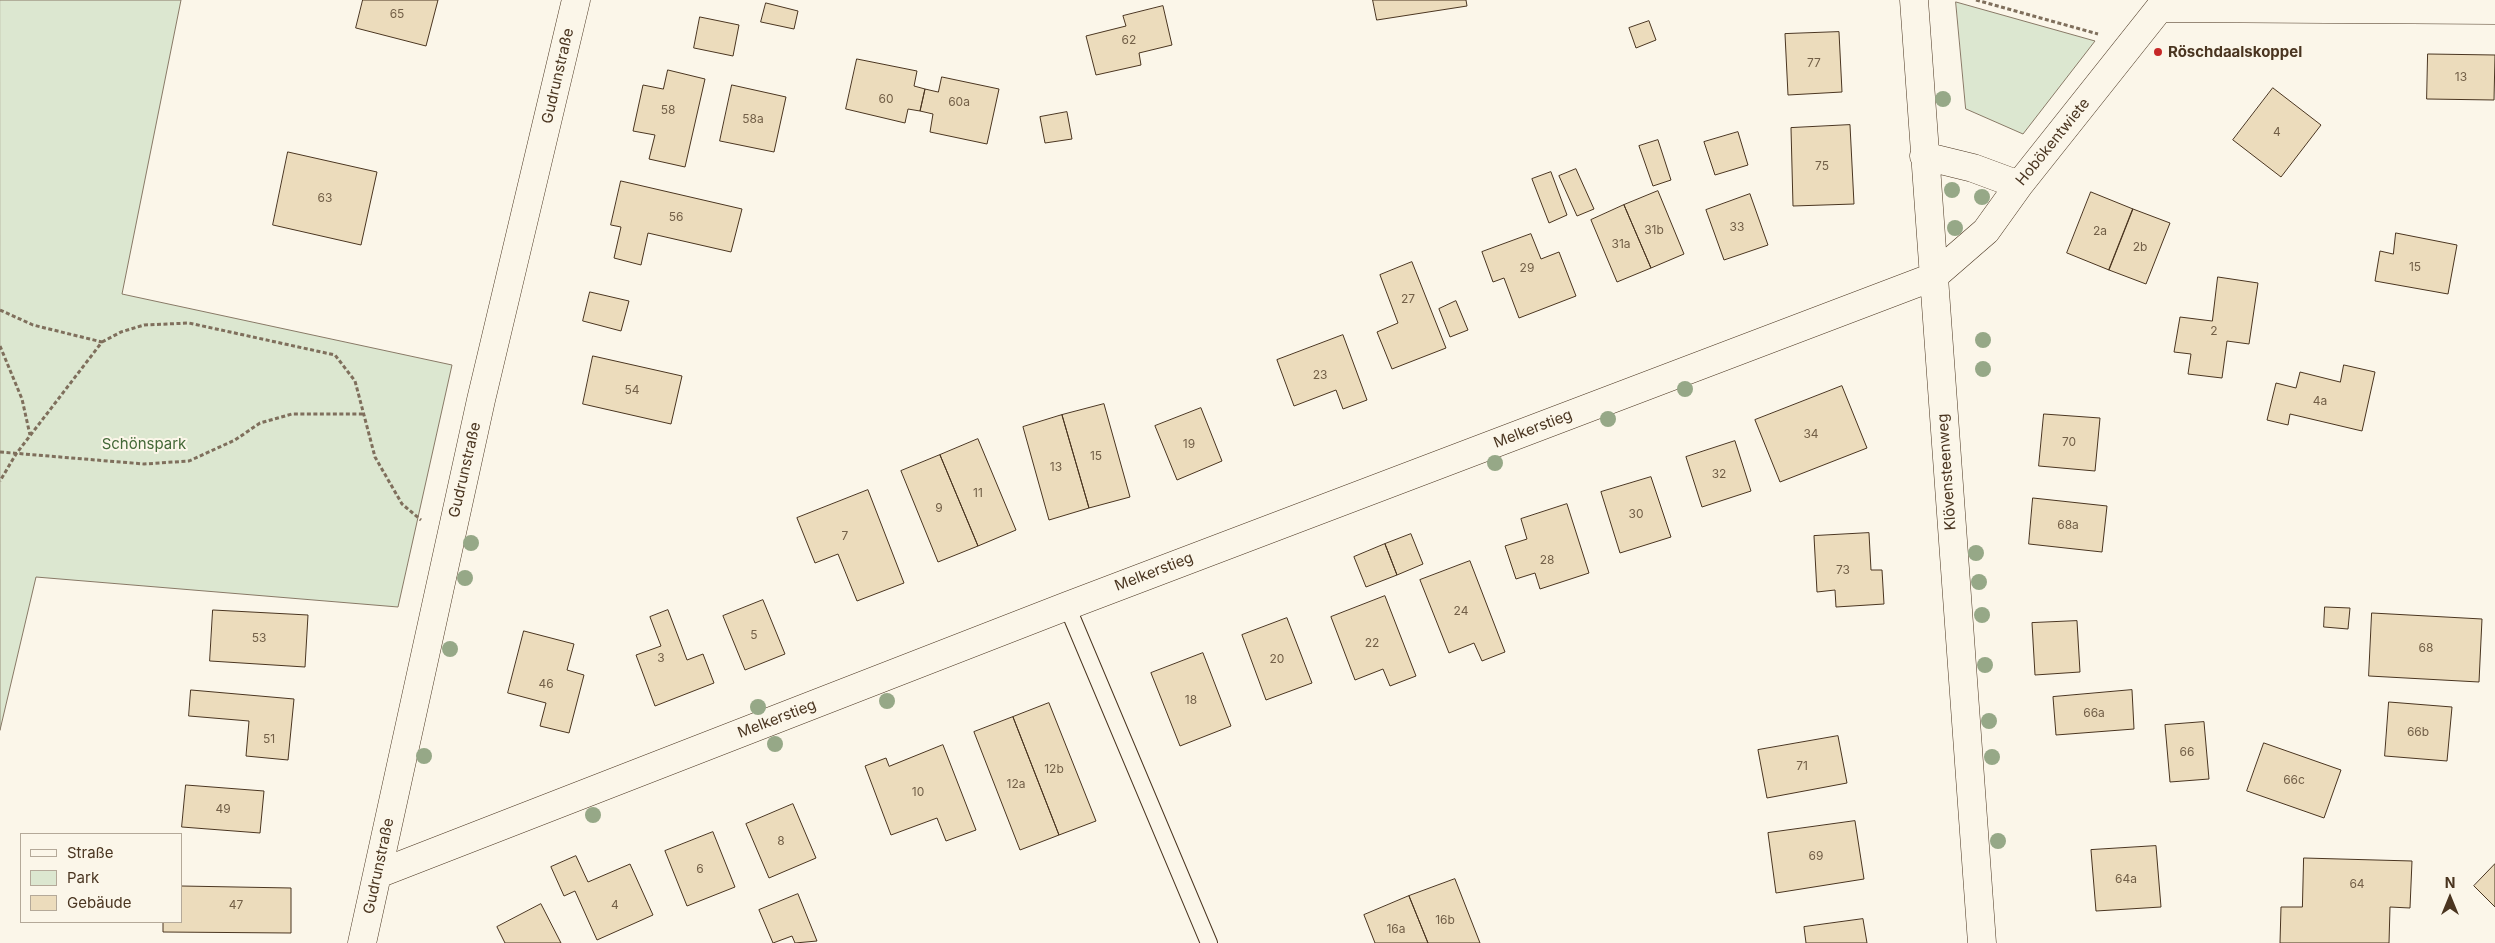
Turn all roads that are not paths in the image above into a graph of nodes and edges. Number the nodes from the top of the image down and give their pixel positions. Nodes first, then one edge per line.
1 (576, 0) edge
2 (1914, 0) edge
3 (2163, 4) edge
4 (2495, 10) edge
5 (1924, 156) junction
6 (2019, 184) junction
7 (1933, 277) junction
8 (1067, 606) junction
9 (378, 874) junction
10 (362, 943) edge
11 (1209, 943) edge
12 (1982, 943) edge

1 - 9 street, Gudrunstraße
2 - 5 street, Klövensteenweg
3 - 4 street
3 - 6 street, Hobökentwiete
5 - 6 street
5 - 7 street, Klövensteenweg
6 - 7 street, Hobökentwiete
7 - 8 street, Melkerstieg
7 - 12 street, Klövensteenweg
8 - 9 street, Melkerstieg
8 - 11 lane
9 - 10 street, Gudrunstraße

